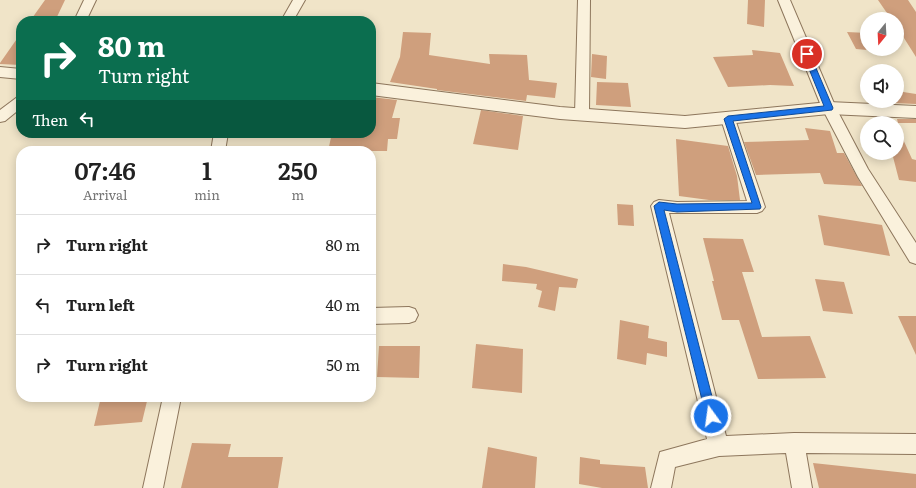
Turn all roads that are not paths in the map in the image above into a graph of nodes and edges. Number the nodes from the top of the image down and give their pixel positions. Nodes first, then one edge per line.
1 (90, 0) edge
2 (299, 0) edge
3 (584, 0) edge
4 (784, 0) edge
5 (82, 16) edge
6 (290, 16) edge
7 (0, 72) edge
8 (16, 74) edge
9 (376, 91) edge
10 (16, 105) edge
11 (829, 108) junction
12 (916, 112) edge
13 (582, 114) junction
14 (0, 117) edge
15 (728, 119) junction
16 (916, 257) edge
17 (409, 315) dead end
18 (376, 316) edge
19 (171, 402) edge
20 (794, 443) junction
21 (916, 444) edge
22 (719, 446) junction
23 (152, 488) edge
24 (661, 488) edge
25 (802, 488) edge

1 - 5 street
2 - 6 street
3 - 13 street
4 - 11 street
7 - 8 street
9 - 13 street
10 - 14 street
11 - 12 street
11 - 15 street
11 - 16 street
13 - 15 street
15 - 22 street
17 - 18 street
19 - 23 street
20 - 21 street
20 - 22 street
20 - 25 street
22 - 24 street

